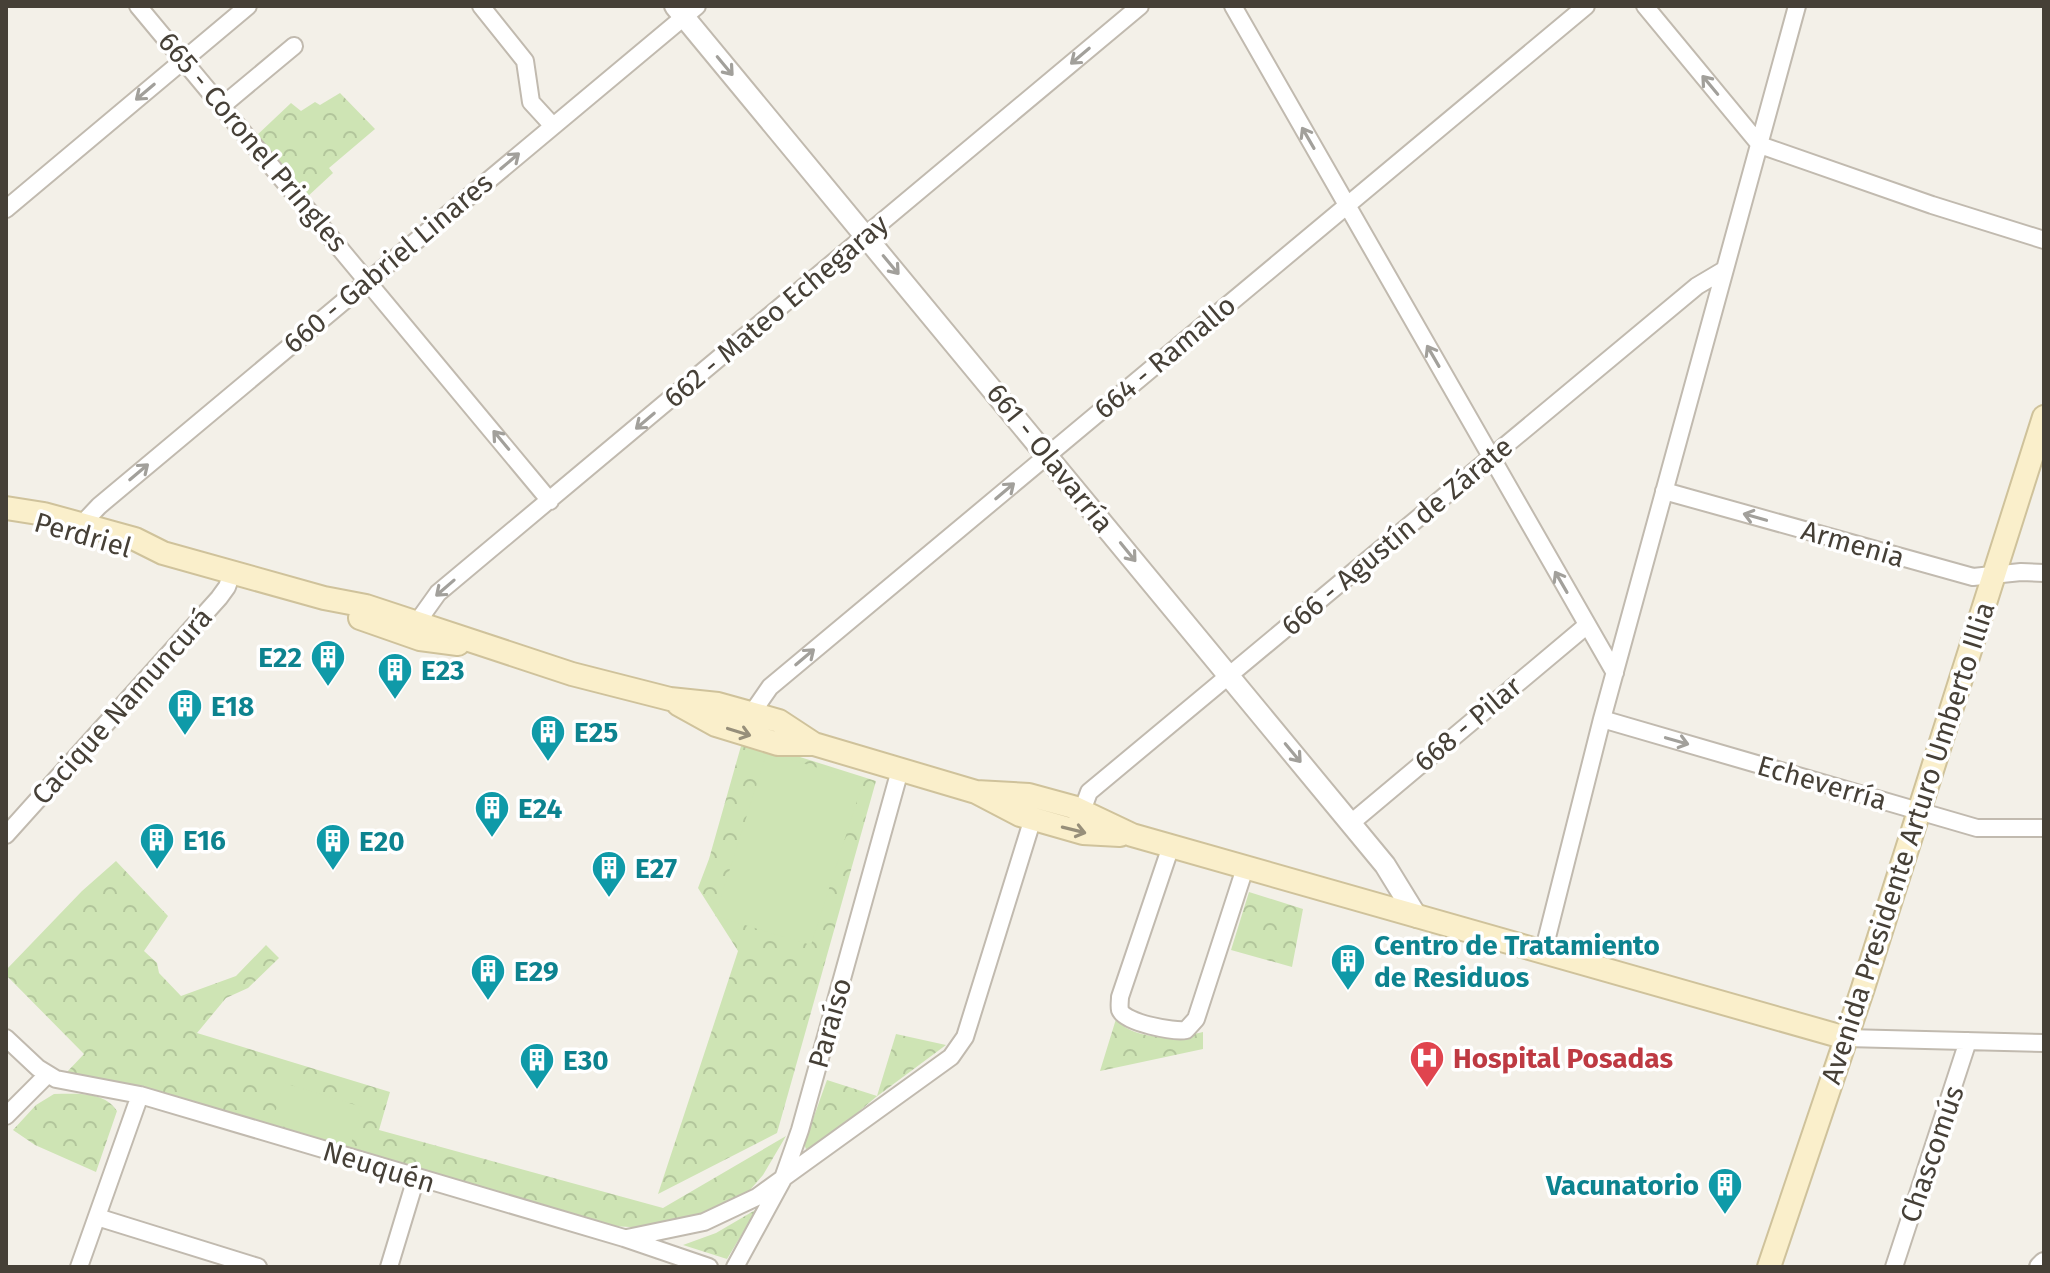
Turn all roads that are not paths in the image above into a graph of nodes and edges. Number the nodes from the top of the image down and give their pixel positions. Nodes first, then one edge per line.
1 (138, 6) edge
2 (248, 6) edge
3 (481, 6) edge
4 (1140, 6) edge
5 (1233, 6) edge
6 (1586, 6) edge
7 (1645, 6) edge
8 (1797, 6) edge
9 (685, 10) edge
10 (294, 46) dead end
11 (183, 60) junction
12 (222, 106) junction
13 (553, 126) junction
14 (1760, 145) junction
15 (1347, 206) junction
16 (6, 209) edge
17 (867, 236) junction
18 (2044, 240) edge
19 (1724, 270) junction
20 (368, 279) junction
21 (2044, 417) edge
22 (1048, 455) junction
23 (1491, 458) junction
24 (1664, 491) junction
25 (550, 501) junction
26 (6, 509) edge
27 (81, 525) junction
28 (163, 553) junction
29 (232, 573) junction
30 (2044, 573) edge
31 (1993, 576) junction
32 (324, 598) junction
33 (418, 621) junction
34 (1586, 626) junction
35 (479, 644) junction
36 (1615, 673) junction
37 (1228, 676) junction
38 (670, 699) junction
39 (752, 713) junction
40 (1602, 719) junction
41 (814, 744) junction
42 (900, 770) junction
43 (976, 792) junction
44 (1082, 811) junction
45 (1918, 811) junction
46 (1033, 818) junction
47 (1351, 823) junction
48 (2044, 828) edge
49 (6, 835) edge
50 (1132, 835) junction
51 (1171, 846) junction
52 (1245, 868) junction
53 (1417, 917) junction
54 (1543, 953) junction
55 (6, 1038) edge
56 (1846, 1038) junction
57 (1968, 1041) junction
58 (2044, 1043) edge
59 (47, 1075) junction
60 (140, 1095) junction
61 (6, 1116) edge
62 (416, 1178) junction
63 (782, 1181) junction
64 (97, 1217) junction
65 (624, 1238) junction
66 (79, 1267) edge
67 (258, 1267) edge
68 (389, 1267) edge
69 (709, 1267) edge
70 (735, 1267) edge
71 (1769, 1267) edge
72 (1894, 1267) edge

1 - 11 street, 665 - Coronel Pringles
2 - 11 street
3 - 13 street
4 -> 17 street, 662 - Mateo Echegaray
15 -> 5 street
6 - 15 street, 664 - Ramallo
14 -> 7 street
8 - 14 street
9 - 13 street, 660 - Gabriel Linares
9 -> 17 street, 661 - Olavarría
10 - 12 street
11 - 12 street, 665 - Coronel Pringles
11 -> 16 street
12 - 20 street, 665 - Coronel Pringles
20 -> 13 street, 660 - Gabriel Linares
14 - 18 street
14 - 19 street
15 - 22 street, 664 - Ramallo
23 -> 15 street
17 -> 22 street, 661 - Olavarría
17 -> 25 street, 662 - Mateo Echegaray
19 - 23 street, 666 - Agustín de Zárate
19 - 24 street
25 -> 20 street, 665 - Coronel Pringles
27 -> 20 street, 660 - Gabriel Linares
21 - 31 main road, Avenida Presidente Arturo Umberto Illia
22 -> 37 street, 661 - Olavarría
39 -> 22 street, 664 - Ramallo
34 -> 23 street
23 - 37 street, 666 - Agustín de Zárate
31 -> 24 street, Armenia
24 - 36 street
25 -> 33 street, 662 - Mateo Echegaray
26 - 27 main road
26 - 28 main road, Perdriel
27 - 28 main road
28 - 29 main road
29 - 32 main road
29 - 49 street, Cacique Namuncurá
30 - 31 street, Armenia
31 - 45 main road, Avenida Presidente Arturo Umberto Illia
32 - 33 main road
32 - 35 main road
33 - 35 main road
34 - 36 street
34 - 47 street, 668 - Pilar
35 - 38 main road
36 - 40 street
37 - 44 street, 666 - Agustín de Zárate
37 -> 47 street, 661 - Olavarría
38 - 39 main road
38 -> 41 main road
39 - 41 main road
40 -> 45 street, Echeverría
40 - 54 street
41 - 42 main road
42 - 43 main road
42 - 63 street, Paraíso
43 - 44 main road
43 - 46 main road
44 - 50 main road
45 - 48 street, Echeverría
45 - 56 main road, Avenida Presidente Arturo Umberto Illia
46 -> 50 main road
46 - 63 street
47 - 53 street, 661 - Olavarría
50 - 51 main road
51 - 52 main road
51 - 52 street
52 - 53 main road
53 - 54 main road
54 - 56 main road
55 - 59 street
56 - 57 street
56 - 71 main road, Avenida Presidente Arturo Umberto Illia
57 - 58 street
57 - 72 street, Chascomús
59 - 60 street, Neuquén
59 - 61 street
60 - 62 street, Neuquén
60 - 64 street
62 - 65 street, Neuquén
62 - 68 street
63 - 65 street
63 - 70 street, Paraíso
64 - 66 street
64 - 67 street
65 - 69 street, Neuquén

